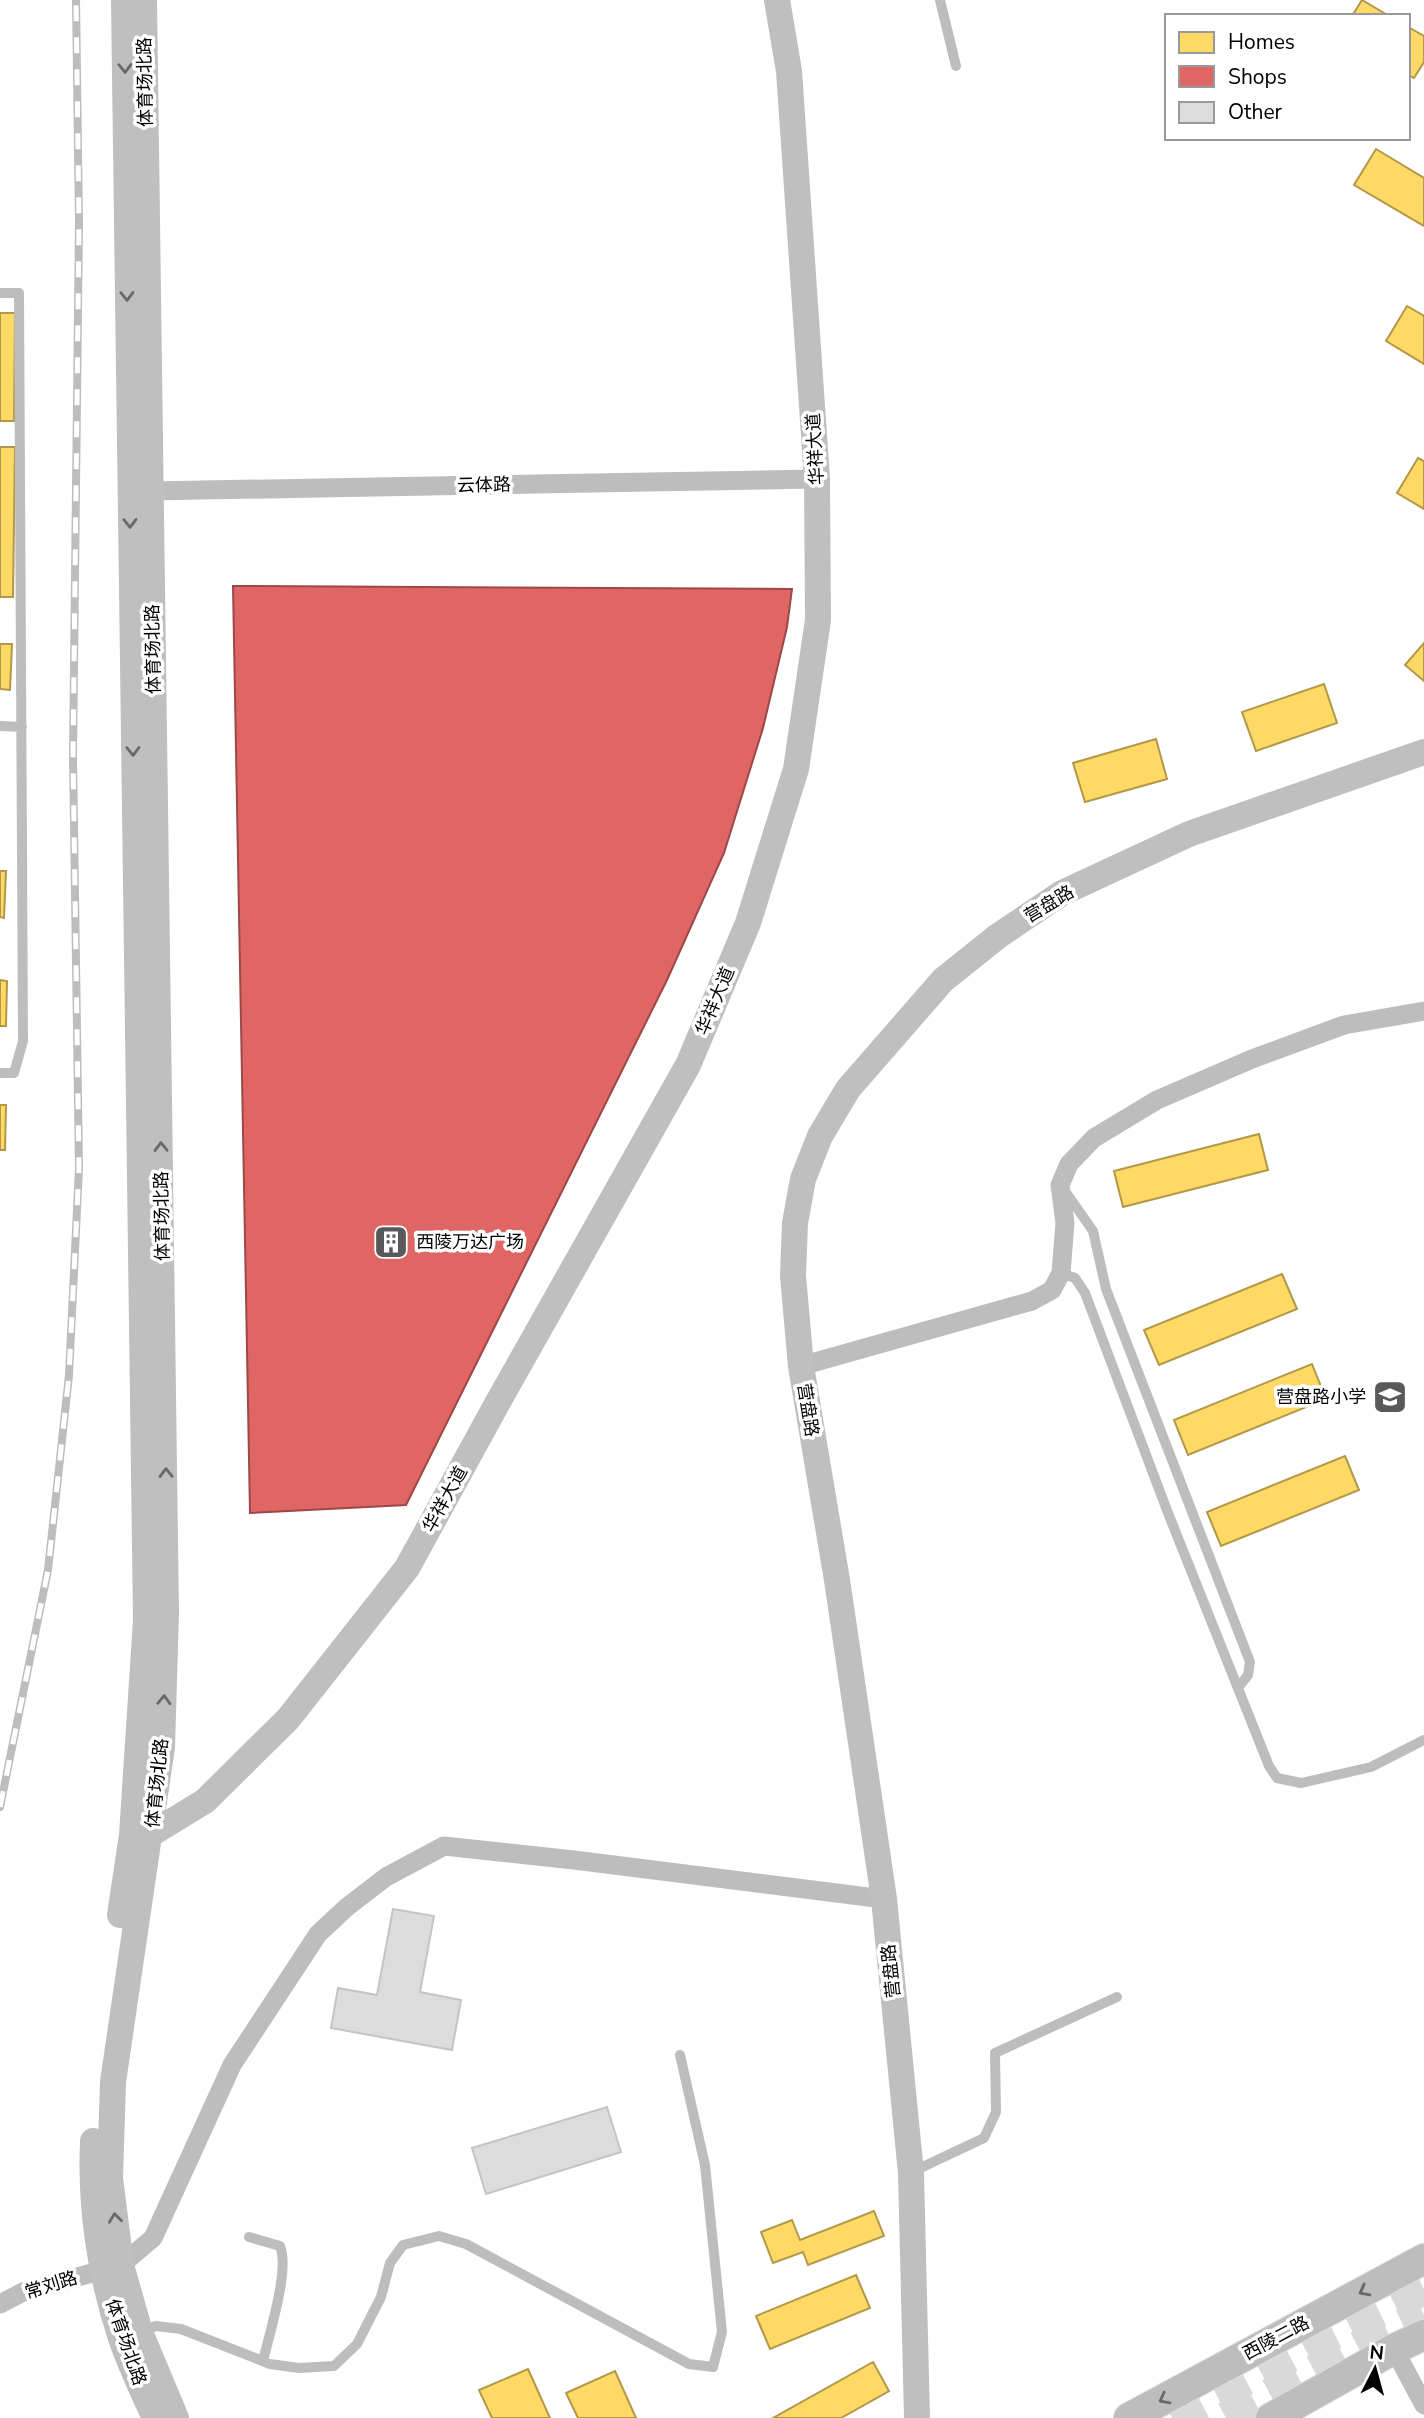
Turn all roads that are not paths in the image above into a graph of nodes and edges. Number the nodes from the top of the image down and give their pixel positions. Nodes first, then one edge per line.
1 (124, 0) edge
2 (144, 0) edge
3 (777, 0) edge
4 (940, 0) edge
5 (956, 66) dead end
6 (0, 293) edge
7 (817, 479) junction
8 (150, 491) junction
9 (0, 726) edge
10 (22, 727) junction
11 (1424, 752) edge
12 (1424, 1011) edge
13 (0, 1073) edge
14 (1060, 1185) junction
15 (1061, 1273) junction
16 (801, 1366) junction
17 (1238, 1688) junction
18 (1424, 1740) edge
19 (151, 1834) junction
20 (884, 1899) junction
21 (1117, 1997) dead end
22 (680, 2055) dead end
23 (911, 2173) junction
24 (249, 2237) dead end
25 (1424, 2259) edge
26 (112, 2268) junction
27 (0, 2304) edge
28 (130, 2335) junction
29 (1424, 2335) edge
30 (1394, 2349) junction
31 (263, 2361) junction
32 (1424, 2405) edge
33 (155, 2418) edge
34 (177, 2418) edge
35 (917, 2418) edge
36 (1129, 2418) edge
37 (1271, 2418) edge

1 -> 26 main road, 体育场北路
2 - 8 main road, 体育场北路
3 - 7 main road, 华祥大道
4 - 5 lane
6 - 10 lane
7 - 8 street, 云体路
7 - 19 main road, 华祥大道
19 -> 8 main road, 体育场北路
9 - 10 lane
10 - 13 lane
11 - 16 main road, 营盘路
12 - 14 street
14 - 15 street
14 - 17 lane
15 - 16 street
15 - 17 lane
16 - 20 main road, 营盘路
17 - 18 lane
26 -> 19 main road, 体育场北路
20 - 23 main road, 营盘路
20 - 26 street
21 - 23 lane
22 - 31 lane
23 - 35 main road, 营盘路
24 - 31 lane
25 -> 36 main road, 西陵二路
26 - 27 street, 常刘路
26 - 28 main road, 体育场北路
28 - 31 lane
28 - 33 main road, 体育场北路
28 - 34 main road, 体育场北路
29 - 30 main road
30 - 32 street
30 - 37 main road

